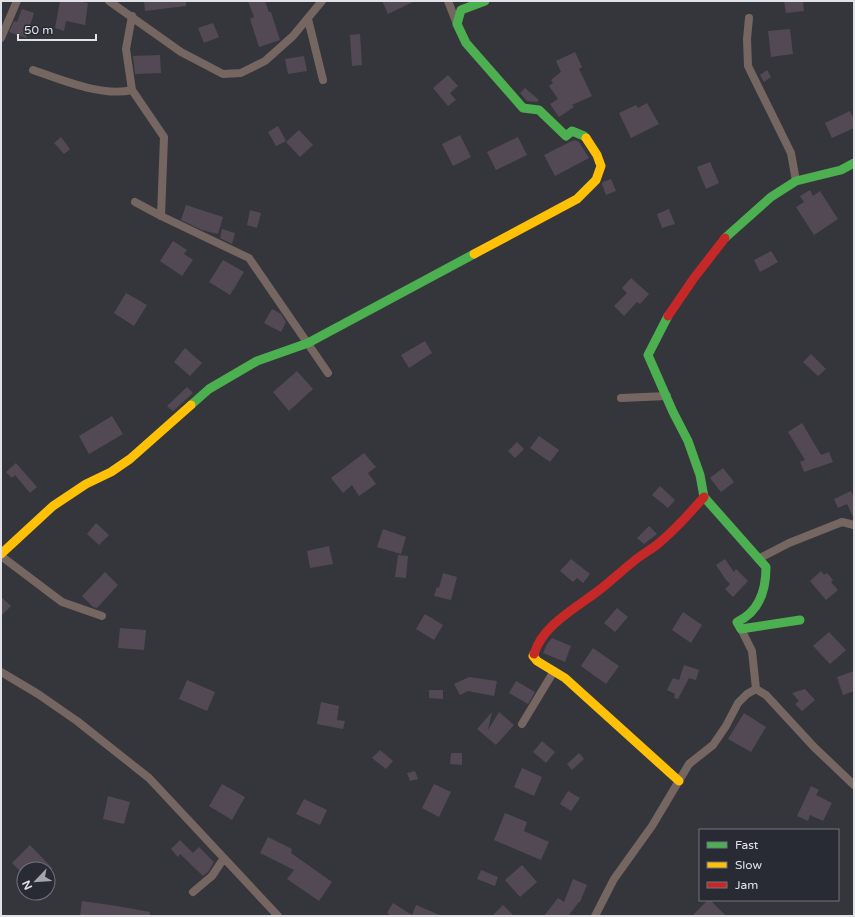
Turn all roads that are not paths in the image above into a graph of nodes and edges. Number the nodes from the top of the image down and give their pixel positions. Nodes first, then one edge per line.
1 (17, 1) edge
2 (109, 1) edge
3 (322, 1) edge
4 (448, 1) edge
5 (485, 1) edge
6 (132, 16) junction
7 (749, 18) dead end
8 (308, 19) junction
9 (457, 24) junction
10 (1, 38) edge
11 (33, 70) dead end
12 (323, 80) dead end
13 (132, 90) junction
14 (854, 163) edge
15 (796, 181) junction
16 (135, 202) dead end
17 (161, 216) junction
18 (308, 342) junction
19 (328, 373) dead end
20 (667, 396) junction
21 (621, 398) dead end
22 (704, 497) junction
23 (854, 525) edge
24 (1, 555) edge
25 (758, 559) junction
26 (102, 616) dead end
27 (800, 620) dead end
28 (741, 629) junction
29 (1, 672) edge
30 (554, 672) junction
31 (756, 689) junction
32 (522, 724) dead end
33 (679, 781) junction
34 (854, 785) edge
35 (224, 858) junction
36 (193, 892) dead end
37 (278, 916) edge
38 (595, 916) edge

1 - 10 street
2 - 6 street
3 - 8 street
4 - 9 street
5 - 9 street
6 - 8 street
6 - 13 street
7 - 15 street
8 - 12 street
9 - 18 street
11 - 13 street
13 - 17 street
14 - 15 street
15 - 20 street
16 - 17 street
17 - 18 street
18 - 19 street
18 - 24 street
20 - 21 street
20 - 22 street
22 - 25 street
22 - 30 street
23 - 25 street
24 - 26 street
25 - 28 street
27 - 28 street
28 - 31 street
29 - 35 street
30 - 32 street
30 - 33 street
31 - 33 street
31 - 34 street
33 - 38 street
35 - 36 street
35 - 37 street

